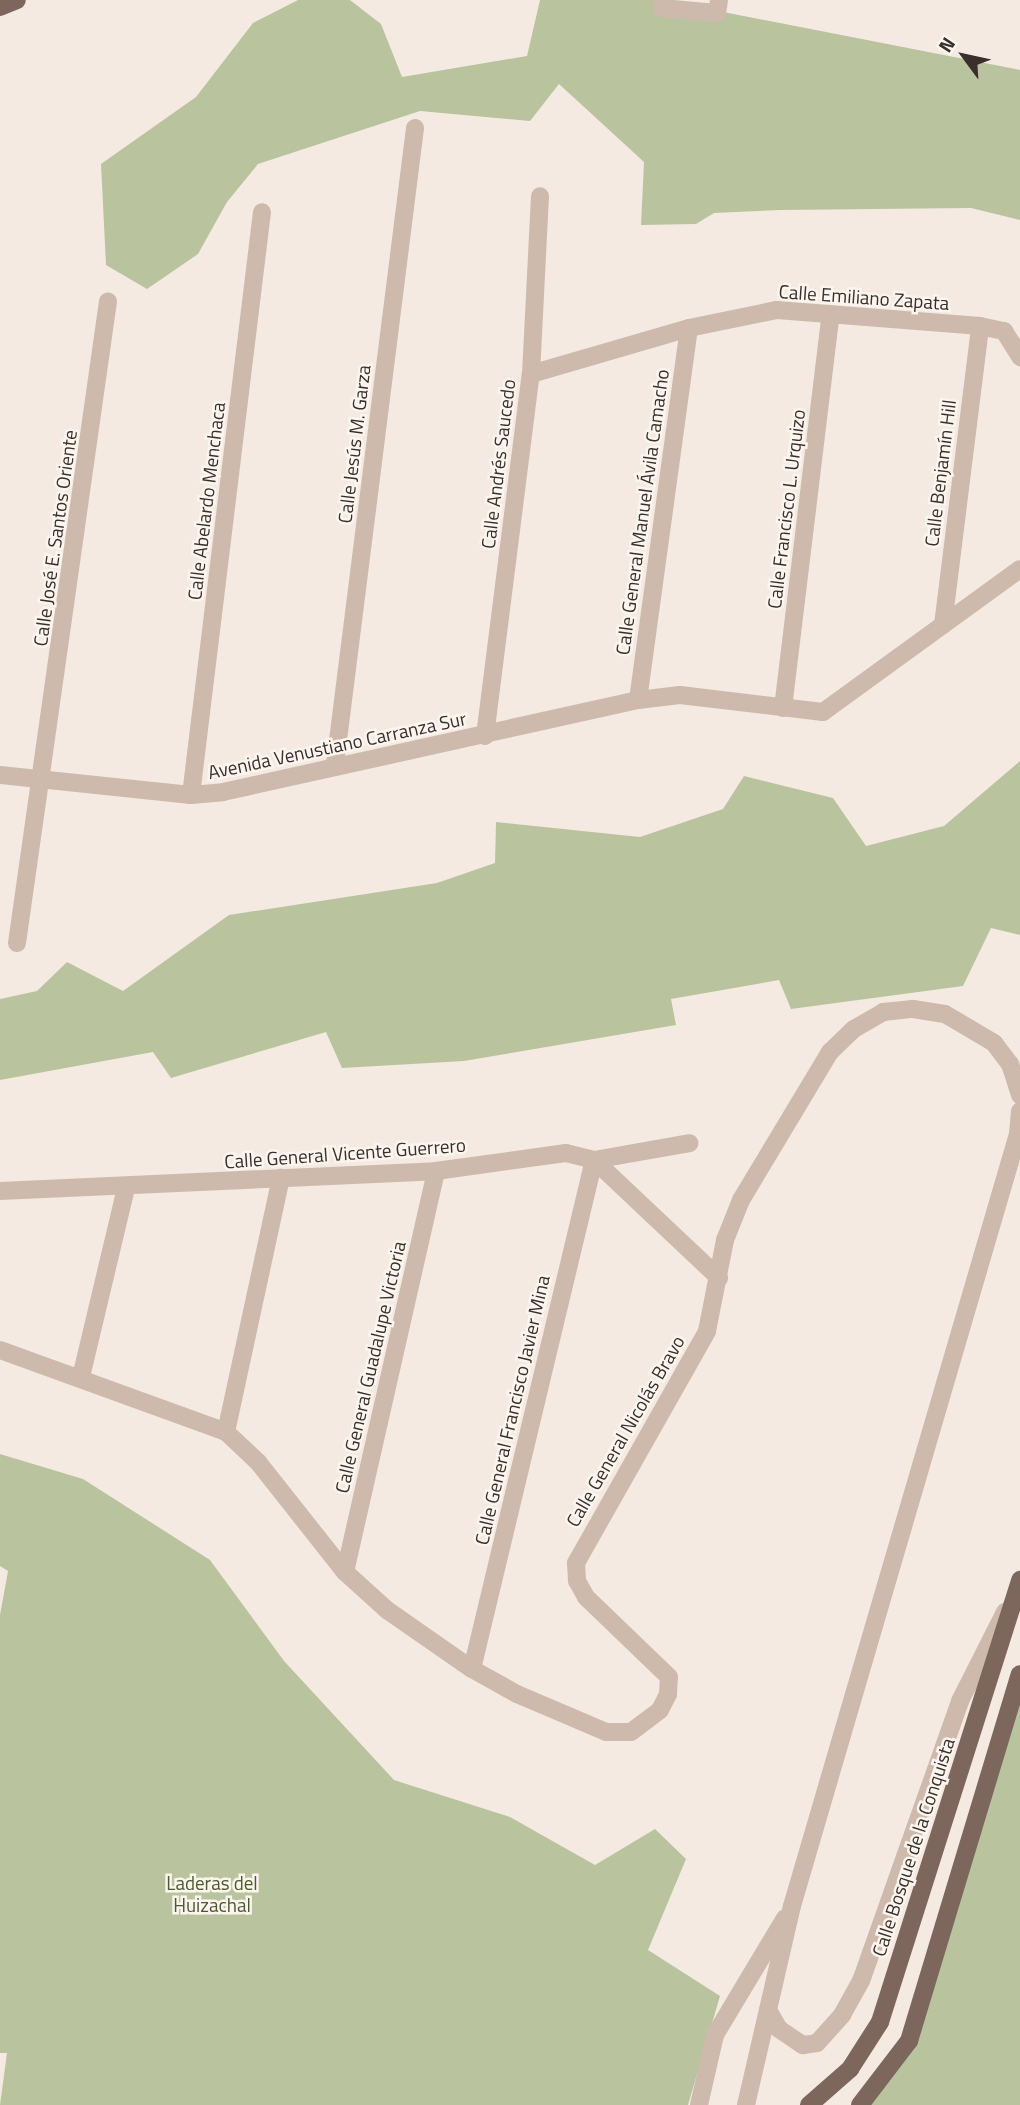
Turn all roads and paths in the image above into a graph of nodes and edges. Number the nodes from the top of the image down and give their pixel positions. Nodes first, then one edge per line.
1 (17, 0) edge
2 (663, 0) edge
3 (719, 0) edge
4 (0, 7) edge
5 (415, 128) dead end
6 (540, 196) dead end
7 (262, 212) dead end
8 (108, 301) dead end
9 (831, 314) junction
10 (980, 326) junction
11 (688, 328) junction
12 (1020, 356) edge
13 (531, 374) junction
14 (1020, 569) edge
15 (943, 625) junction
16 (638, 700) junction
17 (783, 708) junction
18 (485, 736) junction
19 (335, 764) junction
20 (0, 775) edge
21 (43, 781) junction
22 (191, 795) junction
23 (17, 943) dead end
24 (1020, 1095) edge
25 (1020, 1111) edge
26 (690, 1143) dead end
27 (594, 1160) junction
28 (436, 1171) junction
29 (281, 1178) junction
30 (126, 1188) junction
31 (0, 1191) edge
32 (719, 1278) junction
33 (0, 1350) edge
34 (81, 1377) junction
35 (226, 1433) junction
36 (345, 1572) junction
37 (1020, 1581) edge
38 (472, 1669) junction
39 (1020, 1674) edge
40 (792, 1906) junction
41 (768, 2010) junction
42 (699, 2105) edge
43 (746, 2105) edge
44 (809, 2105) edge
45 (860, 2105) edge

1 - 4 main road
2 - 3 street
5 - 19 street, Calle Jesús M. Garza
6 - 13 street, Calle Andrés Saucedo
7 - 22 street, Calle Abelardo Menchaca
8 - 21 street, Calle José E. Santos Oriente
9 - 10 street, Calle Emiliano Zapata
9 - 11 street, Calle Emiliano Zapata
9 - 17 street, Calle Francisco L. Urquizo
10 - 12 street, Calle Emiliano Zapata
10 - 15 street, Calle Benjamín Hill
11 - 13 street, Calle Emiliano Zapata
11 - 16 street, Calle General Manuel Ávila Camacho
13 - 18 street, Calle Andrés Saucedo
14 - 15 street, Avenida Venustiano Carranza Sur
15 - 17 street, Avenida Venustiano Carranza Sur
16 - 17 street, Avenida Venustiano Carranza Sur
16 - 18 street, Avenida Venustiano Carranza Sur
18 - 19 street, Avenida Venustiano Carranza Sur
19 - 22 street, Avenida Venustiano Carranza Sur
20 - 21 street, Avenida Venustiano Carranza Sur
21 - 22 street, Avenida Venustiano Carranza Sur
21 - 23 street, Calle José E. Santos Oriente
24 - 32 street, Calle General Nicolás Bravo
25 - 40 street
26 - 27 street, Calle General Vicente Guerrero
27 - 28 street, Calle General Vicente Guerrero
27 - 32 street
27 - 38 street, Calle General Francisco Javier Mina
28 - 29 street, Calle General Vicente Guerrero
28 - 36 street, Calle General Guadalupe Victoria
29 - 30 street, Calle General Vicente Guerrero
29 - 35 street
30 - 31 street, Calle General Vicente Guerrero
30 - 34 street
32 - 38 street, Calle General Nicolás Bravo
33 - 34 street
34 - 35 street
35 - 36 street
36 - 38 street
37 - 41 street
37 - 44 main road, Calle Bosque de la Conquista
39 - 45 main road
40 - 41 street
40 - 42 street
41 - 43 street

